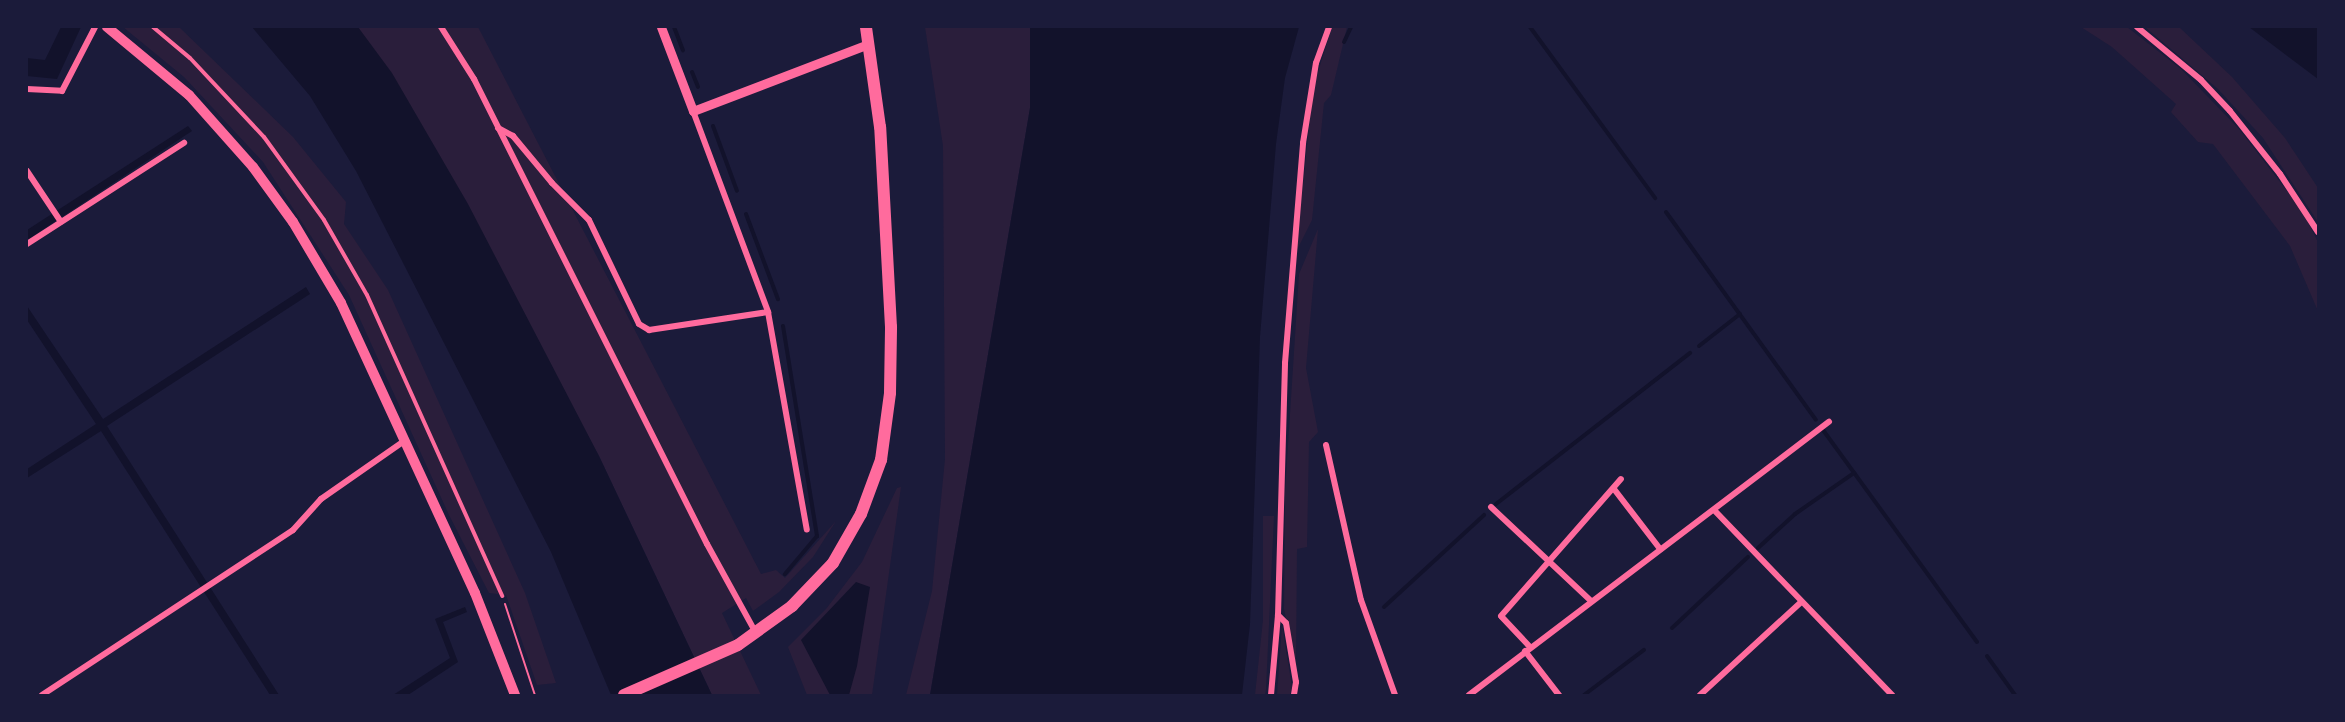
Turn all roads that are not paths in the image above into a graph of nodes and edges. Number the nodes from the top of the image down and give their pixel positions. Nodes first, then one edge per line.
1 (95, 27) edge
2 (107, 27) edge
3 (153, 27) edge
4 (441, 27) edge
5 (661, 27) edge
6 (866, 27) edge
7 (1329, 27) edge
8 (2137, 27) edge
9 (868, 44) junction
10 (27, 89) edge
11 (693, 111) junction
12 (497, 128) junction
13 (184, 143) dead end
14 (27, 171) edge
15 (60, 221) junction
16 (2318, 232) edge
17 (27, 244) edge
18 (768, 312) junction
19 (1829, 422) dead end
20 (404, 441) junction
21 (1326, 445) dead end
22 (1622, 480) dead end
23 (1614, 489) junction
24 (1491, 507) dead end
25 (1714, 510) junction
26 (807, 530) dead end
27 (1660, 549) junction
28 (1551, 563) junction
29 (502, 596) road end
30 (1590, 600) junction
31 (1800, 603) junction
32 (1278, 615) junction
33 (756, 633) junction
34 (1528, 649) junction
35 (42, 695) edge
36 (515, 695) edge
37 (624, 695) edge
38 (1271, 695) edge
39 (1294, 695) edge
40 (1395, 695) edge
41 (1469, 695) edge
42 (1559, 695) edge
43 (1700, 695) edge
44 (1892, 695) edge

1 - 10 street
2 - 20 main road
3 - 29 lane
4 - 12 street
5 - 11 street
6 - 9 main road
7 - 32 street
8 - 16 street
9 - 11 street
9 - 33 main road
11 - 18 street
12 - 18 street
12 - 33 street
13 - 15 street
14 - 15 street
15 - 17 street
18 - 26 street
19 - 25 street
20 - 35 street
20 - 36 main road
21 - 40 street
22 - 23 street
23 - 27 street
23 - 28 street
24 - 28 street
25 - 27 street
25 - 31 street
27 - 30 street
28 - 30 street
28 - 34 street
30 - 34 street
31 - 43 street
31 - 44 street
32 - 38 street
32 - 39 street
33 - 37 main road
34 - 41 street
34 - 42 street

